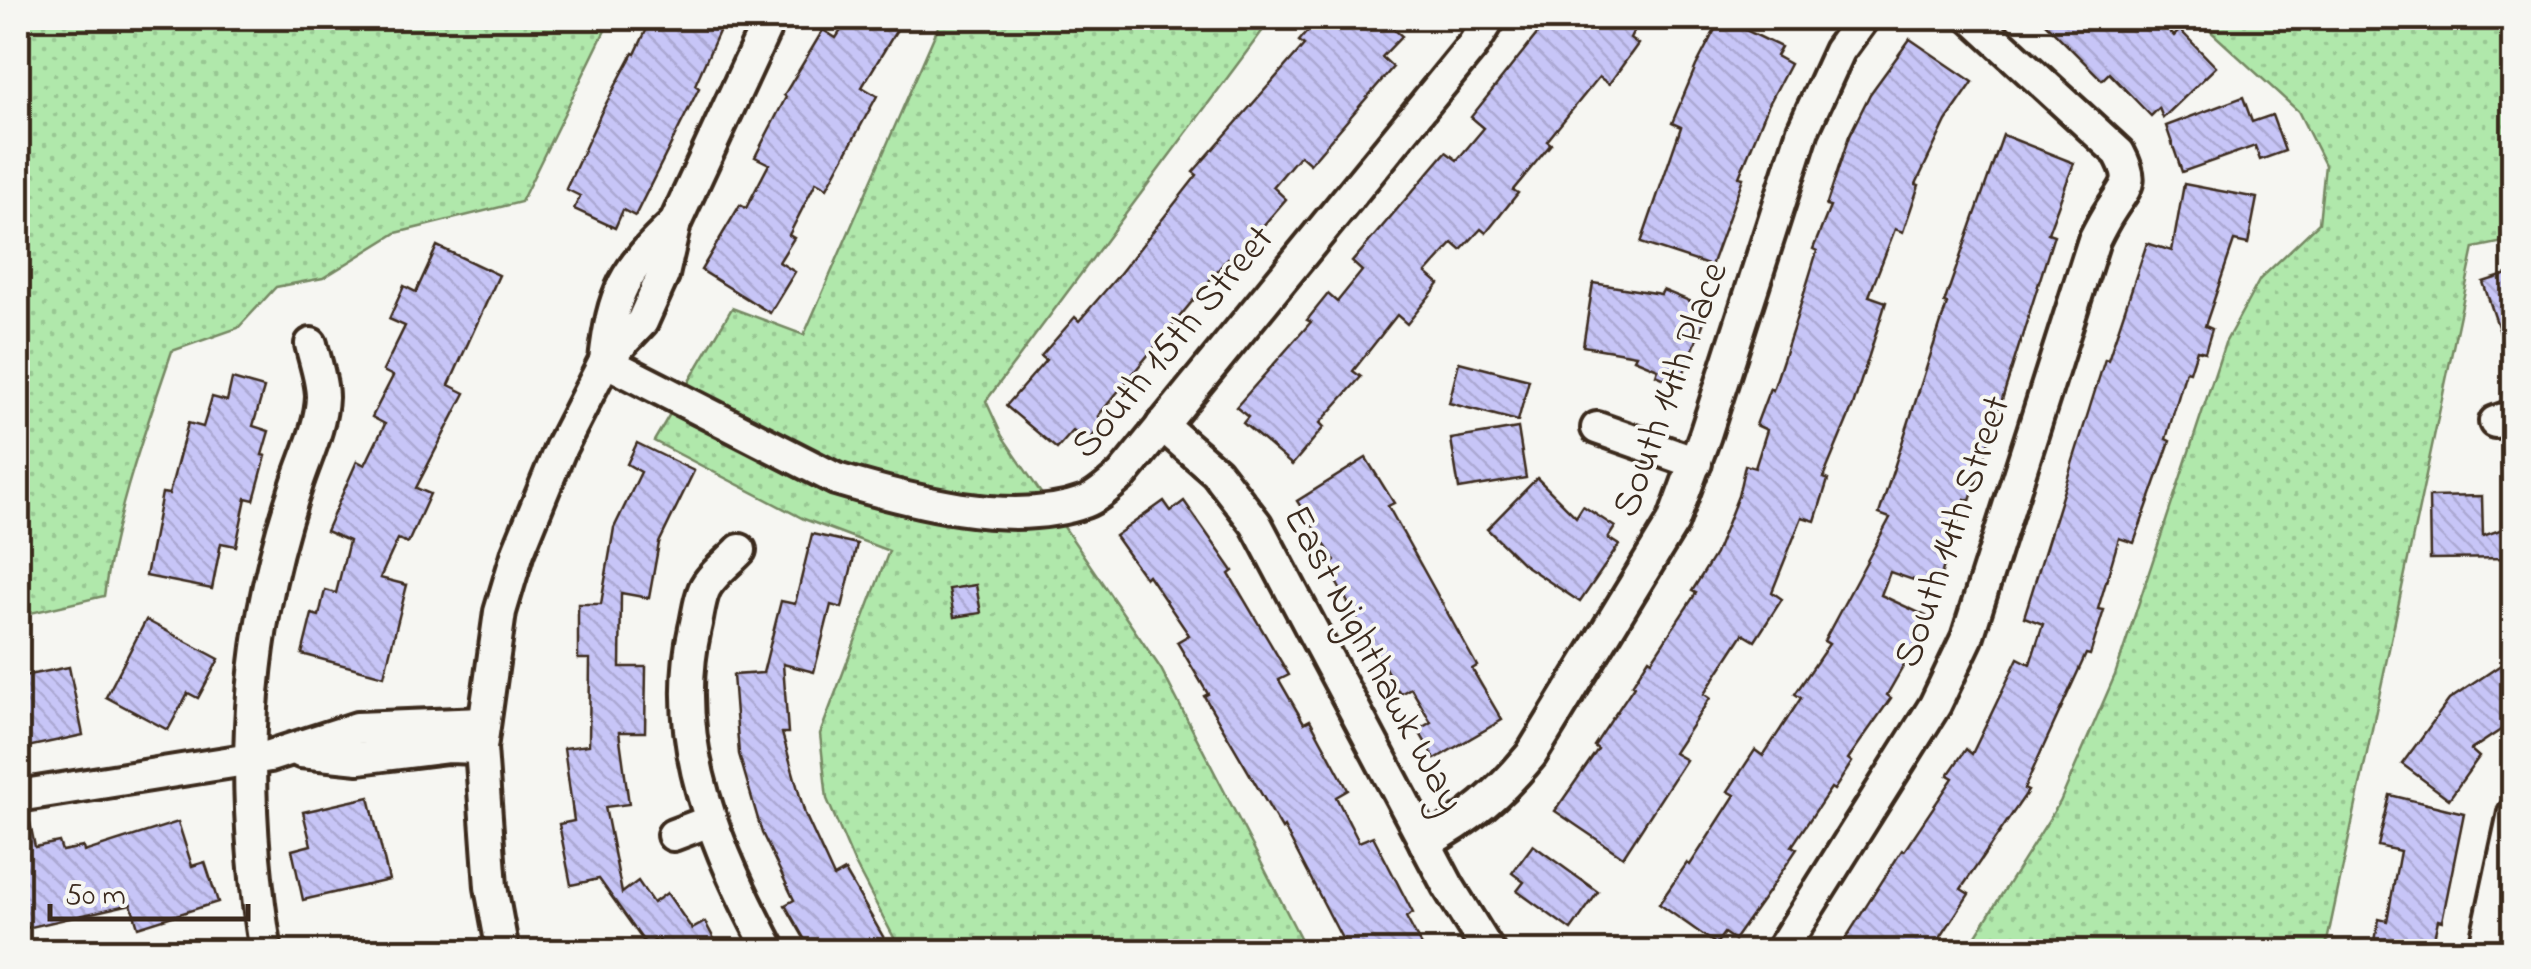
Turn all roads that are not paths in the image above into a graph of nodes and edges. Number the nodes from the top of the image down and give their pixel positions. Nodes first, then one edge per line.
1 (770, 18) edge
2 (1490, 18) edge
3 (1863, 18) edge
4 (1972, 18) edge
5 (675, 223) junction
6 (626, 282) junction
7 (654, 297) junction
8 (311, 344) dead end
9 (605, 361) junction
10 (1162, 425) junction
11 (1598, 428) dead end
12 (1696, 463) junction
13 (740, 550) dead end
14 (482, 736) junction
15 (249, 760) junction
16 (18, 796) edge
17 (2514, 813) edge
18 (710, 821) junction
19 (673, 836) dead end
20 (1425, 843) junction
21 (264, 937) edge
22 (500, 938) edge
23 (771, 952) edge
24 (1489, 952) edge
25 (1780, 952) edge
26 (2484, 952) edge

1 - 5 street
2 - 10 street, South 15th Street
3 - 12 street, South 14th Place
4 - 25 street, South 14th Street
5 - 6 street
5 - 7 street
6 - 7 street
6 - 9 street
7 - 9 street
8 - 15 street
9 - 10 street, South 15th Street
9 - 14 street
10 - 20 street, East Nighthawk Way
11 - 12 street
12 - 20 street, South 14th Place
13 - 18 street
14 - 15 street
14 - 22 street
15 - 16 street
15 - 21 street
17 - 26 street
18 - 19 street
18 - 23 street
20 - 24 street, East Nighthawk Way

